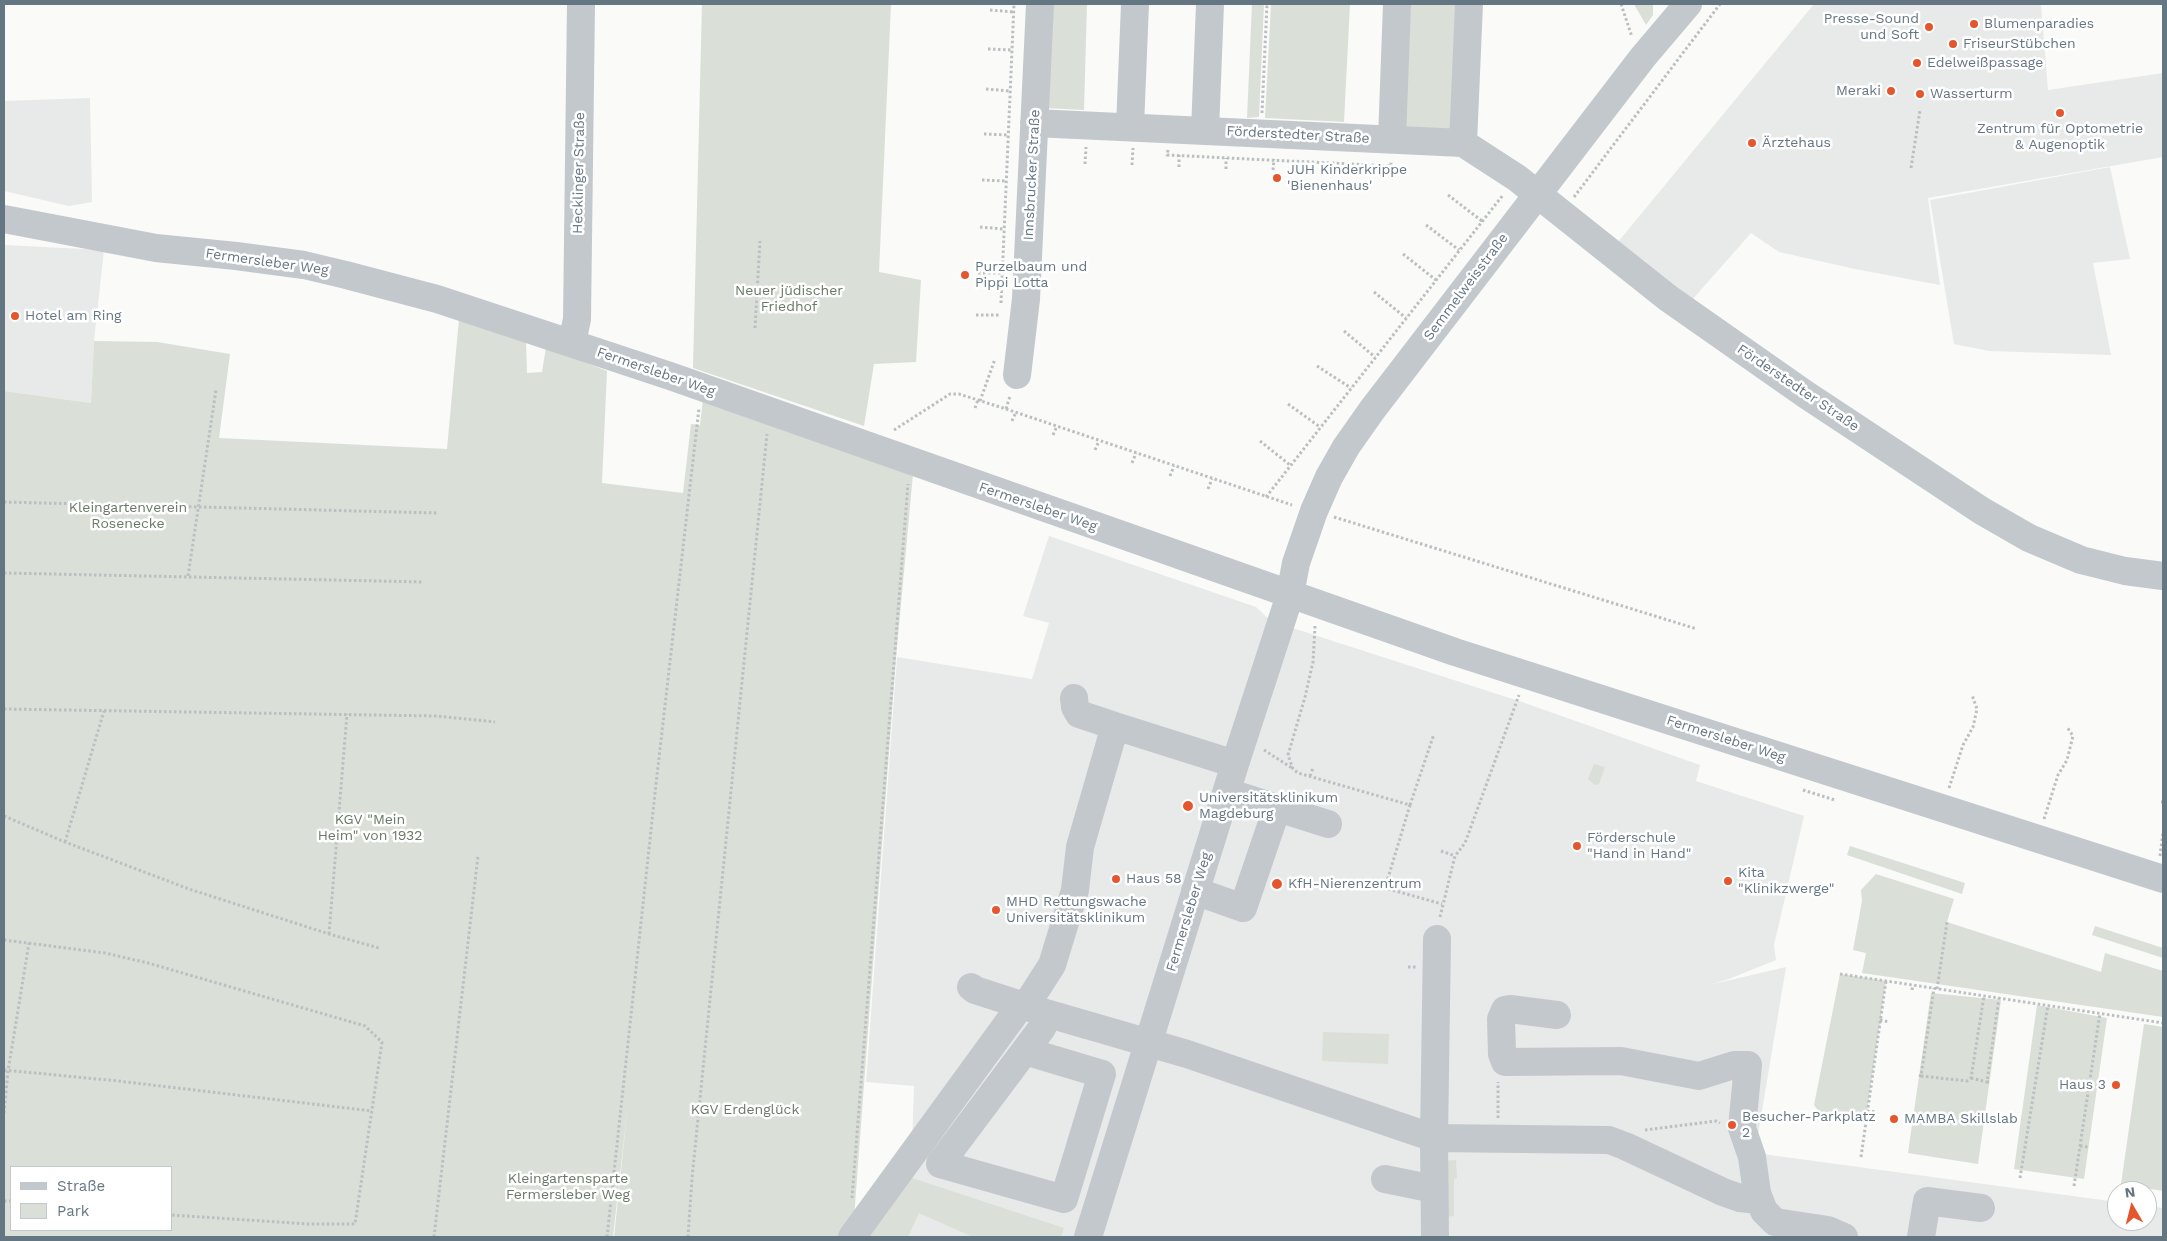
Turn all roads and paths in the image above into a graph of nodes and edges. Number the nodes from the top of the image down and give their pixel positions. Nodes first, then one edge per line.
1 (581, 4) edge
2 (1014, 4) edge
3 (1040, 4) edge
4 (1136, 4) edge
5 (1210, 4) edge
6 (1267, 4) edge
7 (1397, 4) edge
8 (1469, 4) edge
9 (1621, 4) edge
10 (1688, 4) edge
11 (1720, 4) edge
12 (990, 10) dead end
13 (1014, 12) junction
14 (988, 50) dead end
15 (1013, 50) junction
16 (1644, 57) junction
17 (986, 89) dead end
18 (1010, 91) junction
19 (1920, 110) dead end
20 (1034, 123) junction
21 (1130, 127) junction
22 (1204, 131) junction
23 (1261, 133) junction
24 (984, 134) dead end
25 (1008, 135) junction
26 (1392, 139) junction
27 (1463, 143) junction
28 (1180, 155) dead end
29 (1226, 158) dead end
30 (1274, 159) dead end
31 (1179, 167) dead end
32 (1911, 168) dead end
33 (1226, 169) dead end
34 (1273, 170) dead end
35 (982, 180) dead end
36 (1006, 181) junction
37 (1527, 186) junction
38 (1448, 195) dead end
39 (1562, 213) junction
40 (4, 219) edge
41 (1482, 221) junction
42 (1426, 225) dead end
43 (980, 228) dead end
44 (1003, 229) junction
45 (760, 242) dead end
46 (1459, 250) junction
47 (1403, 254) dead end
48 (978, 273) dead end
49 (1002, 273) junction
50 (1436, 280) junction
51 (1374, 292) dead end
52 (976, 315) dead end
53 (1000, 315) junction
54 (1406, 318) junction
55 (999, 324) dead end
56 (755, 328) dead end
57 (1344, 331) dead end
58 (572, 342) junction
59 (996, 350) dead end
60 (1375, 358) junction
61 (1317, 366) dead end
62 (1017, 375) joint
63 (1351, 388) junction
64 (216, 390) dead end
65 (979, 400) junction
66 (1288, 404) dead end
67 (975, 408) dead end
68 (1006, 409) junction
69 (1016, 412) junction
70 (1012, 421) dead end
71 (697, 425) dead end
72 (1057, 426) junction
73 (1320, 427) junction
74 (893, 431) dead end
75 (1053, 435) dead end
76 (1099, 440) junction
77 (1260, 441) dead end
78 (766, 446) dead end
79 (1095, 450) dead end
80 (1136, 453) junction
81 (910, 462) junction
82 (1132, 463) dead end
83 (1290, 464) junction
84 (1174, 466) junction
85 (1170, 476) dead end
86 (1212, 479) junction
87 (1208, 489) dead end
88 (1266, 497) junction
89 (4, 502) edge
90 (199, 507) junction
91 (1314, 511) junction
92 (438, 513) dead end
93 (4, 573) edge
94 (188, 576) junction
95 (2163, 576) edge
96 (424, 582) dead end
97 (1290, 595) junction
98 (1315, 622) dead end
99 (1697, 629) dead end
100 (1525, 675) junction
101 (1972, 696) dead end
102 (1074, 698) dead end
103 (4, 709) edge
104 (104, 711) junction
105 (347, 714) junction
106 (495, 722) dead end
107 (1115, 726) junction
108 (2067, 727) dead end
109 (1434, 734) dead end
110 (1957, 743) dead end
111 (1964, 745) junction
112 (1262, 748) dead end
113 (1235, 764) junction
114 (1293, 768) junction
115 (1313, 768) dead end
116 (2052, 773) dead end
117 (1310, 776) junction
118 (2058, 776) junction
119 (1949, 789) dead end
120 (1227, 792) junction
121 (1410, 805) junction
122 (1277, 808) junction
123 (4, 816) edge
124 (2044, 819) dead end
125 (1328, 824) dead end
126 (2163, 832) edge
127 (65, 842) junction
128 (1442, 851) dead end
129 (478, 856) dead end
130 (1455, 856) junction
131 (2161, 868) edge
132 (1195, 891) junction
133 (1442, 904) junction
134 (1947, 922) dead end
135 (329, 934) junction
136 (4, 940) edge
137 (1437, 940) joint
138 (29, 943) junction
139 (379, 948) dead end
140 (1840, 974) dead end
141 (1886, 981) junction
142 (1913, 985) junction
143 (971, 986) dead end
144 (1935, 989) junction
145 (1912, 990) dead end
146 (1984, 996) junction
147 (1998, 998) junction
148 (2048, 1005) junction
149 (1032, 1009) junction
150 (2100, 1013) junction
151 (1556, 1015) dead end
152 (1880, 1020) junction
153 (1889, 1022) dead end
154 (2163, 1022) edge
155 (1148, 1043) junction
156 (1025, 1051) junction
157 (1505, 1062) junction
158 (6, 1071) edge
159 (1971, 1078) junction
160 (372, 1111) junction
161 (1867, 1111) junction
162 (1876, 1112) dead end
163 (4, 1113) edge
164 (1645, 1130) dead end
165 (1744, 1137) junction
166 (1434, 1138) junction
167 (1498, 1139) junction
168 (2080, 1146) junction
169 (2088, 1147) dead end
170 (1861, 1156) dead end
171 (2020, 1178) dead end
172 (1385, 1179) dead end
173 (2074, 1186) dead end
174 (1434, 1189) junction
175 (1759, 1200) junction
176 (1982, 1208) dead end
177 (172, 1215) edge
178 (1089, 1233) edge
179 (853, 1236) edge
180 (434, 1237) edge
181 (607, 1237) edge
182 (688, 1237) edge
183 (1435, 1237) edge
184 (1844, 1237) edge
185 (1921, 1237) edge

1 - 58 street, Hecklinger Straße
2 - 13 path
3 - 20 street, Innsbrucker Straße
4 - 21 street
5 - 22 street
6 - 23 path
7 - 26 street
8 - 27 street
9 - 16 path
10 - 16 street, Semmelweisstraße
11 - 39 path
12 - 13 path
13 - 15 path
14 - 15 path
15 - 18 path
16 - 37 street, Semmelweisstraße
17 - 18 path
18 - 25 path
19 - 32 path
20 - 21 street, Förderstedter Straße
20 - 62 street, Innsbrucker Straße
21 - 22 street, Förderstedter Straße
22 - 23 street, Förderstedter Straße
23 - 26 street, Förderstedter Straße
24 - 25 path
25 - 36 path
26 - 27 street, Förderstedter Straße
27 - 37 street, Förderstedter Straße
28 - 31 path
29 - 33 path
30 - 34 path
35 - 36 path
36 - 44 path
37 - 39 street, Förderstedter Straße
37 - 41 path
37 - 91 street, Semmelweisstraße
38 - 41 path
39 - 95 street, Förderstedter Straße
40 - 58 street, Fermersleber Weg
41 - 46 path
42 - 46 path
43 - 44 path
44 - 49 path
45 - 56 path
46 - 50 path
47 - 50 path
48 - 49 path
49 - 53 path
50 - 54 path
51 - 54 path
52 - 53 path
53 - 55 path
54 - 60 path
57 - 60 path
58 - 81 street, Fermersleber Weg
59 - 65 path
60 - 63 path
61 - 63 path
62 - 68 path
63 - 73 path
64 - 90 path
65 - 67 path
65 - 68 path
65 - 74 path
66 - 73 path
68 - 69 path
69 - 70 path
69 - 72 path
71 - 181 path
72 - 75 path
72 - 76 path
73 - 83 path
76 - 79 path
76 - 80 path
77 - 83 path
78 - 182 path
80 - 82 path
80 - 84 path
81 - 97 street, Fermersleber Weg
81 - 179 path
83 - 88 path
84 - 85 path
84 - 86 path
86 - 87 path
86 - 88 path
88 - 91 path
89 - 90 path
90 - 92 path
90 - 94 path
91 - 97 street, Semmelweisstraße
91 - 99 path
93 - 94 path
94 - 96 path
97 - 100 street, Fermersleber Weg
97 - 113 street, Fermersleber Weg
98 - 114 path
100 - 130 path
100 - 131 street, Fermersleber Weg
101 - 111 path
102 - 107 street
103 - 104 path
104 - 105 path
104 - 127 path
105 - 106 path
105 - 135 path
107 - 113 street
107 - 149 street
108 - 118 path
109 - 121 path
110 - 111 path
111 - 119 path
112 - 114 path
113 - 120 street, Fermersleber Weg
114 - 117 path
115 - 117 path
116 - 118 path
117 - 121 path
118 - 124 path
120 - 122 street
120 - 132 street, Fermersleber Weg
121 - 133 path
122 - 125 street
122 - 132 street
123 - 127 path
126 - 131 path
127 - 135 path
128 - 130 path
129 - 180 path
130 - 133 path
132 - 155 street, Fermersleber Weg
133 - 137 path
134 - 144 path
135 - 139 path
136 - 138 path
137 - 166 street
138 - 158 path
138 - 160 path
140 - 141 path
141 - 142 path
141 - 152 path
142 - 144 path
142 - 145 path
143 - 149 street
144 - 146 path
144 - 159 path
146 - 147 path
146 - 159 path
147 - 148 path
147 - 159 path
148 - 150 path
148 - 171 path
149 - 155 street
149 - 156 street
149 - 179 street
150 - 154 path
150 - 168 path
151 - 157 street
152 - 153 path
152 - 161 path
155 - 166 street
155 - 178 street, Fermersleber Weg
156 - 156 street
157 - 165 street
157 - 167 path
158 - 160 path
158 - 163 path
160 - 177 path
161 - 162 path
161 - 170 path
164 - 165 path
165 - 175 street
166 - 167 street
166 - 174 street
167 - 175 street
168 - 169 path
168 - 173 path
172 - 174 street
174 - 183 street
175 - 184 street
176 - 185 street

